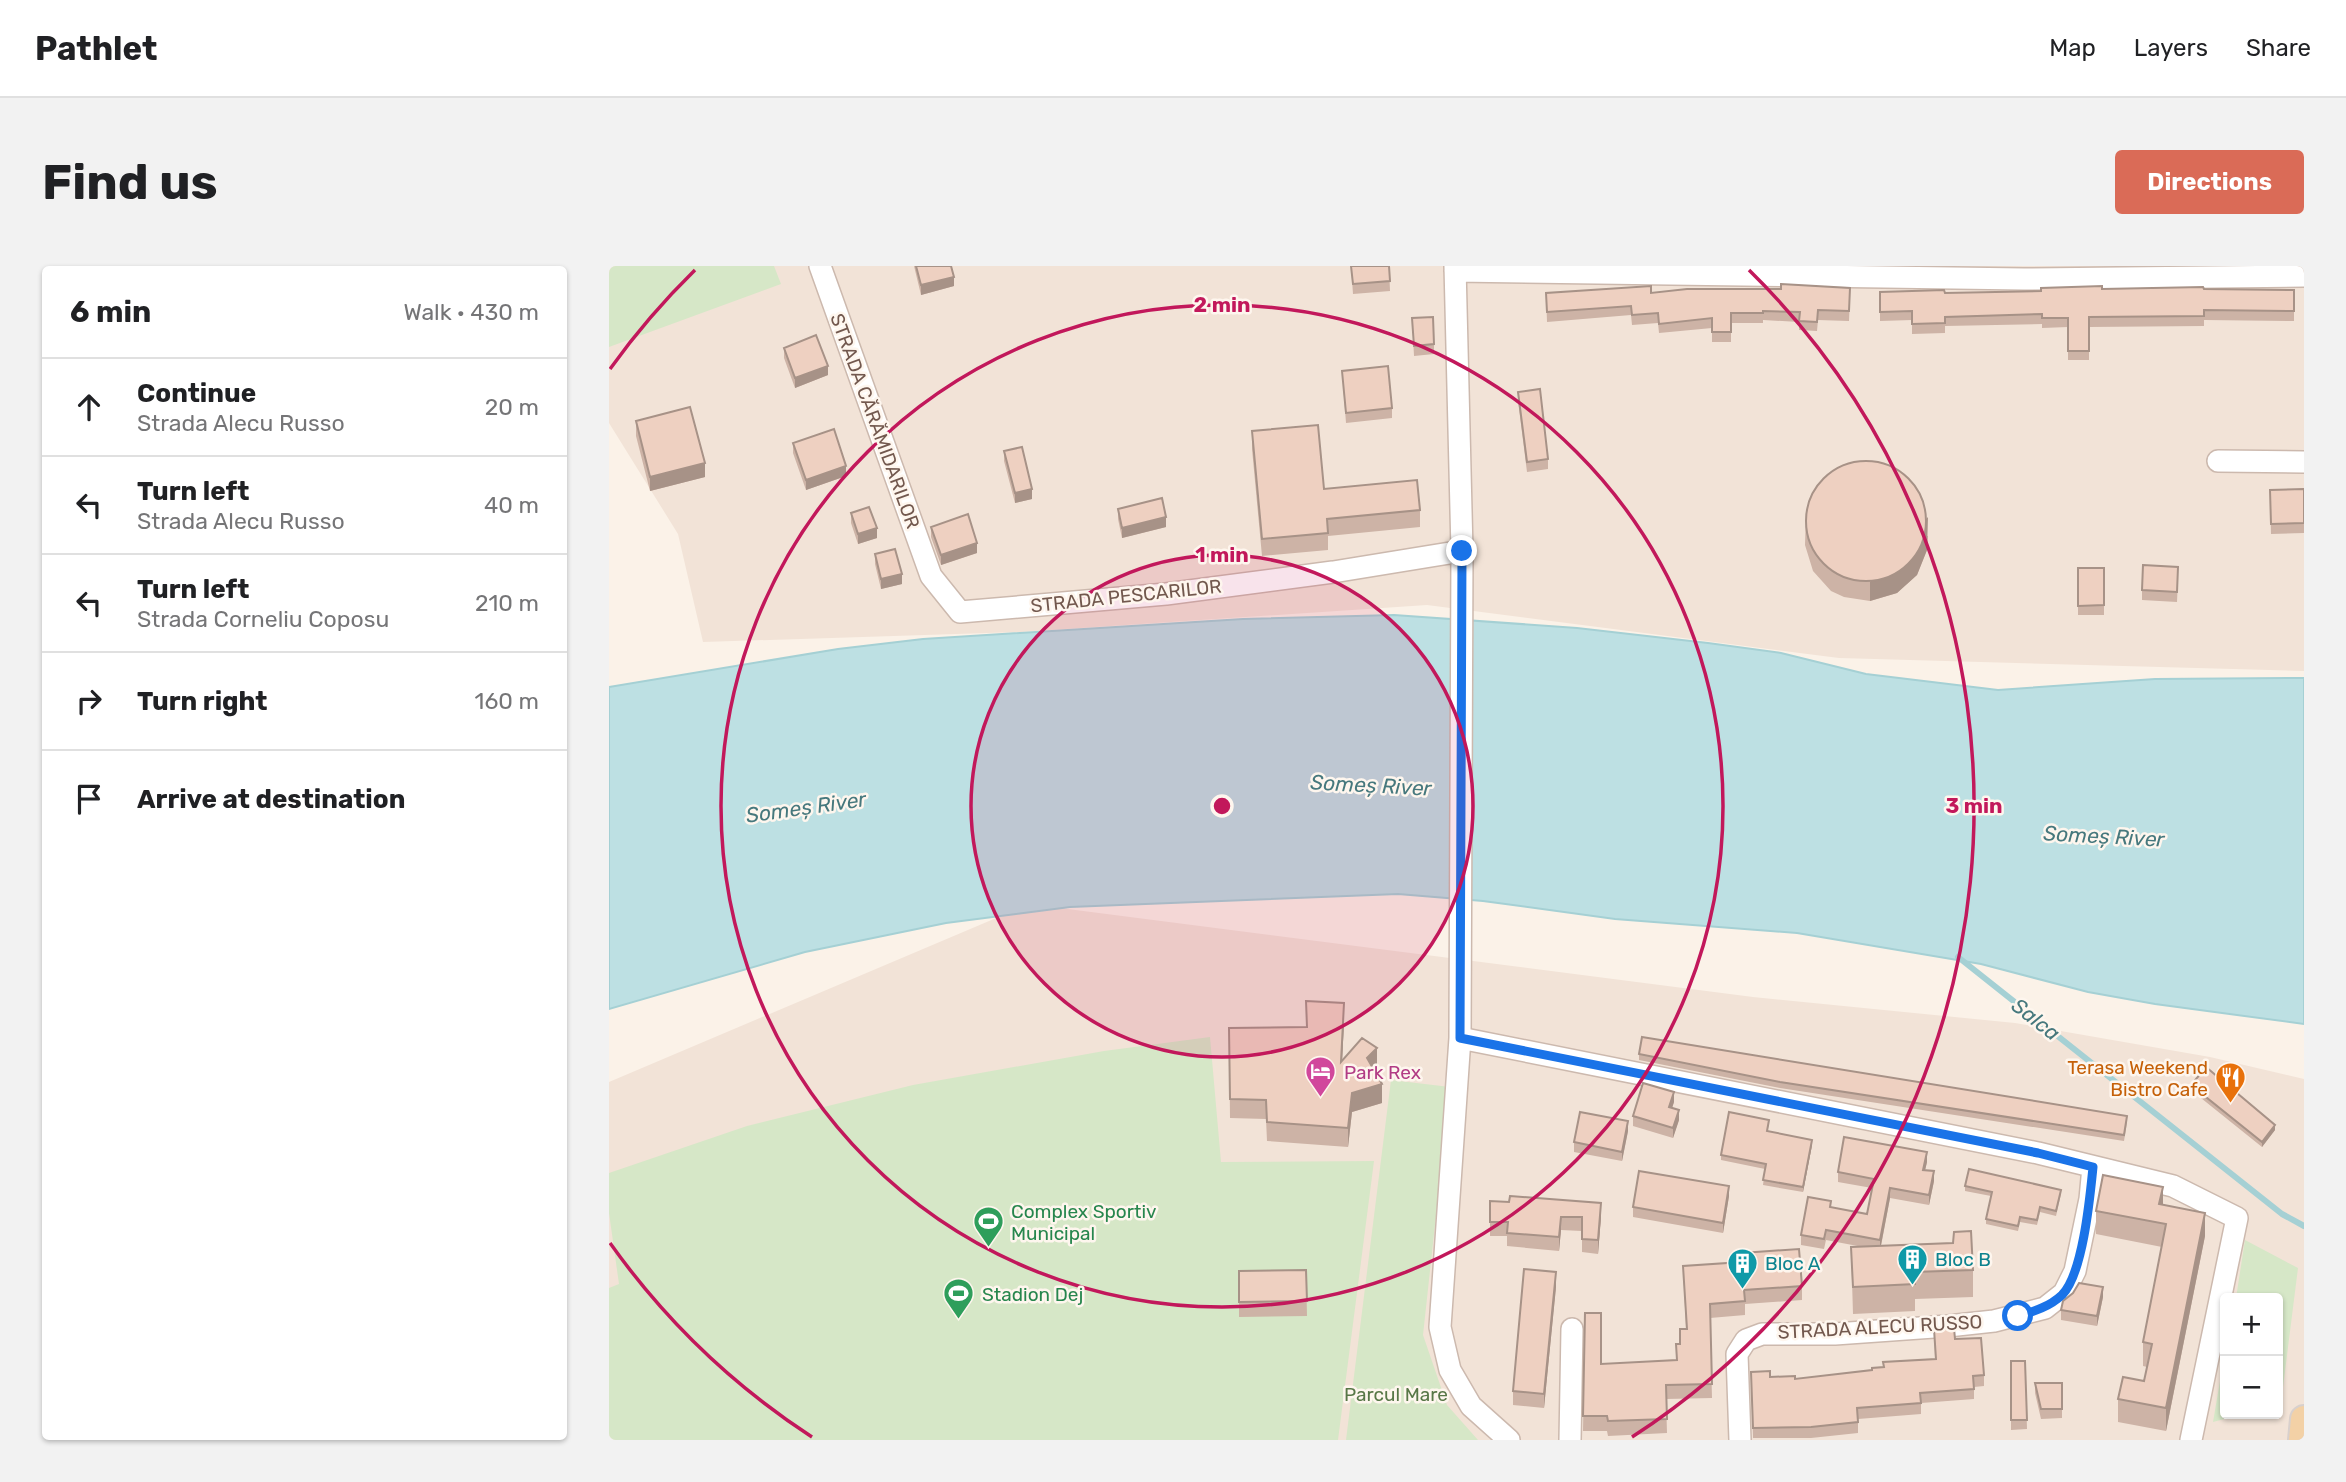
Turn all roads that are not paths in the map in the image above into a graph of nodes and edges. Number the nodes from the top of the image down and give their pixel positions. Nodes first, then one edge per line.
1 (820, 266) edge
2 (1455, 269) edge
3 (2304, 276) edge
4 (2218, 461) dead end
5 (2304, 462) edge
6 (1462, 551) junction
7 (931, 576) joint
8 (1460, 1038) junction
9 (2093, 1167) junction
10 (1572, 1329) dead end
11 (2304, 1419) edge
12 (1509, 1440) edge
13 (1570, 1440) edge
14 (1740, 1440) edge
15 (2191, 1440) edge
16 (2302, 1440) edge

1 - 7 street, STRADA CĂRĂMIDARILOR
2 - 3 street
2 - 6 street
4 - 5 street
6 - 7 street, STRADA PESCARILOR
6 - 8 street
8 - 9 street
8 - 12 street
9 - 14 street, STRADA ALECU RUSSO
9 - 15 street
10 - 13 street
11 - 16 main road

